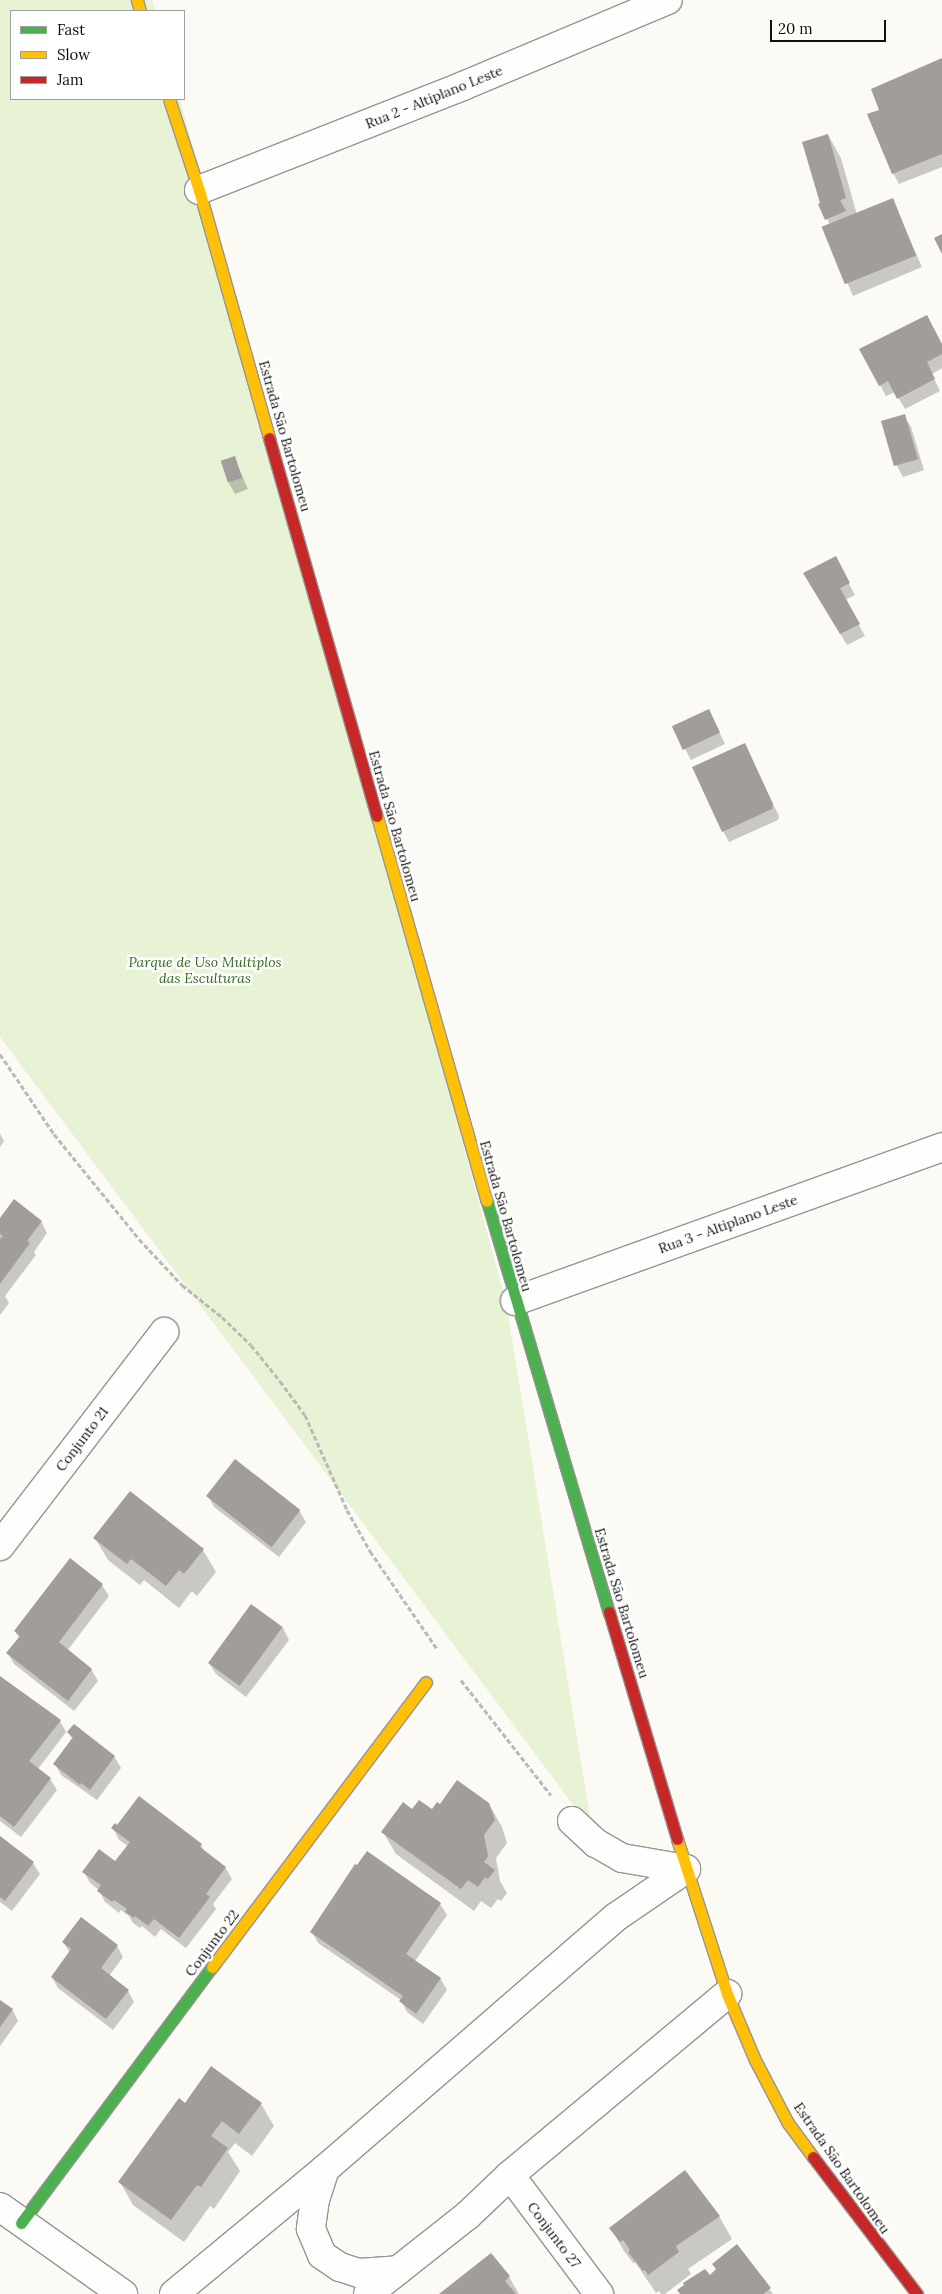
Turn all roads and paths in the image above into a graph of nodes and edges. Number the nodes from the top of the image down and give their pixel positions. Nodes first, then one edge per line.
1 (668, 0) edge
2 (169, 100) edge
3 (199, 190) junction
4 (0, 1054) edge
5 (942, 1147) edge
6 (515, 1301) junction
7 (164, 1332) dead end
8 (0, 1546) edge
9 (441, 1655) dead end
10 (459, 1678) dead end
11 (426, 1682) dead end
12 (572, 1821) joint
13 (686, 1869) junction
14 (727, 1994) junction
15 (325, 2169) junction
16 (510, 2175) junction
17 (0, 2207) edge
18 (22, 2223) junction
19 (398, 2270) junction
20 (123, 2294) edge
21 (174, 2294) edge
22 (368, 2294) edge
23 (599, 2294) edge
24 (917, 2294) edge

1 - 3 street, Rua 2 - Altiplano Leste
2 - 3 street, Estrada São Bartolomeu
3 - 6 street, Estrada São Bartolomeu
4 - 9 path
5 - 6 street, Rua 3 - Altiplano Leste
6 - 13 street, Estrada São Bartolomeu
7 - 8 street, Conjunto 21
10 - 12 path
11 - 18 street, Conjunto 22
12 - 13 street
13 - 14 street, Estrada São Bartolomeu
13 - 15 street
14 - 16 street
14 - 24 street, Estrada São Bartolomeu
15 - 19 street
15 - 21 street
16 - 19 street
16 - 23 street, Conjunto 27
17 - 18 street
18 - 20 street
19 - 22 street

